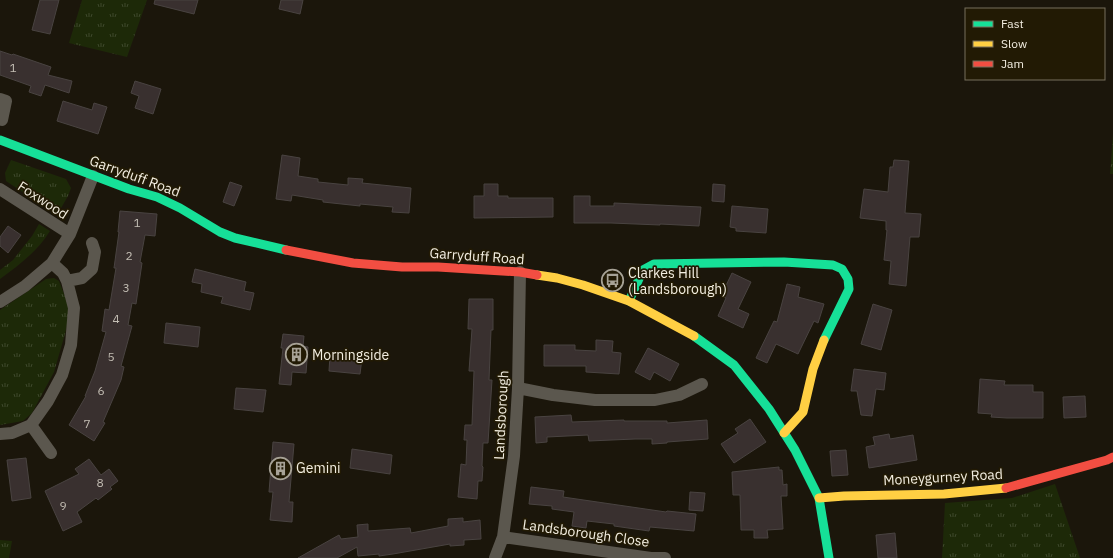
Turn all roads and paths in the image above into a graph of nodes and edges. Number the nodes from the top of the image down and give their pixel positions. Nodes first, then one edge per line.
1 (0, 99) edge
2 (2, 120) dead end
3 (0, 140) edge
4 (93, 176) junction
5 (0, 190) edge
6 (70, 234) junction
7 (92, 243) dead end
8 (52, 263) junction
9 (520, 272) junction
10 (67, 281) junction
11 (629, 301) junction
12 (0, 302) edge
13 (702, 384) dead end
14 (518, 388) junction
15 (31, 425) junction
16 (784, 433) junction
17 (0, 434) edge
18 (50, 453) dead end
19 (1113, 457) edge
20 (818, 498) junction
21 (503, 537) junction
22 (495, 558) edge
23 (665, 558) edge
24 (829, 558) edge

1 - 2 street
3 - 4 street, Garryduff Road
4 - 6 street, Foxwood
4 - 9 street, Garryduff Road
5 - 6 street, Foxwood
6 - 8 street, Foxwood
7 - 10 street
8 - 10 street
8 - 12 street, Foxwood
9 - 11 street, Garryduff Road
9 - 14 street, Landsborough
10 - 15 street
11 - 16 street, Garryduff Road
11 - 16 street
13 - 14 street
14 - 21 street, Landsborough
15 - 17 street
15 - 18 street
16 - 20 street, Garryduff Road
19 - 20 street, Moneygurney Road
20 - 24 street, Garryduff Road
21 - 22 street, Landsborough
21 - 23 street, Landsborough Close

